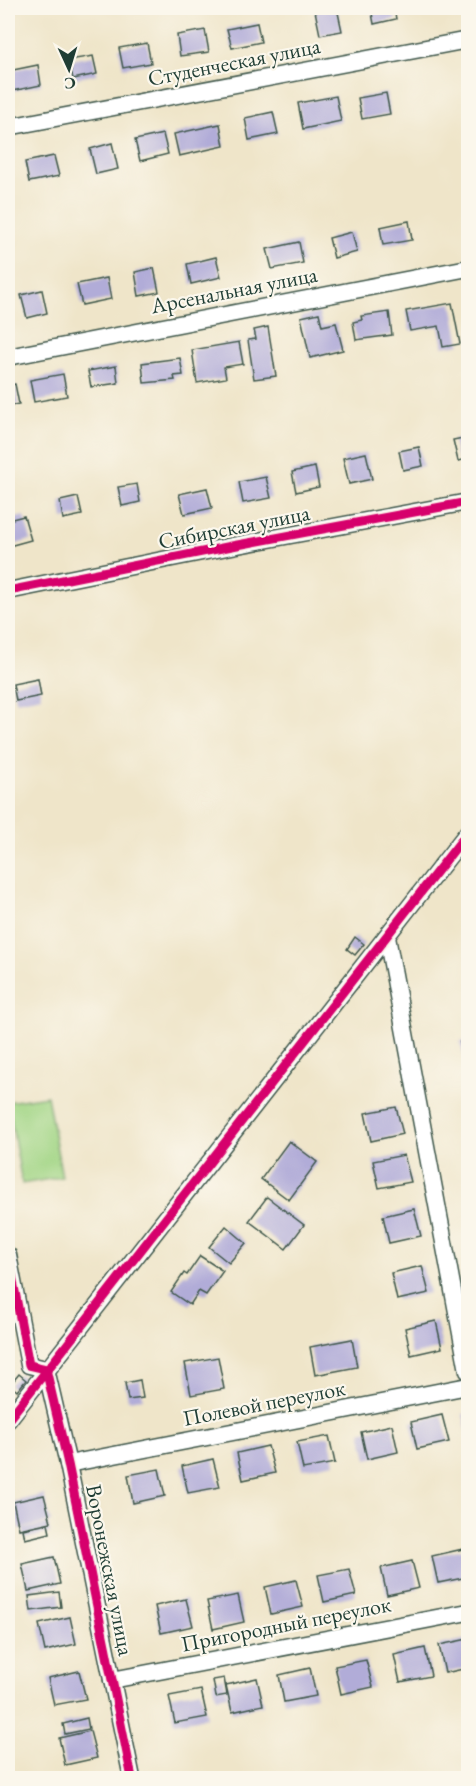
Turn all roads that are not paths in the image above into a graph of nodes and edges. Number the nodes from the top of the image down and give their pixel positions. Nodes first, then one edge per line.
1 (468, 40) edge
2 (8, 127) edge
3 (468, 268) edge
4 (8, 357) edge
5 (468, 502) edge
6 (8, 591) edge
7 (468, 832) edge
8 (387, 937) junction
9 (8, 1255) edge
10 (46, 1370) junction
11 (468, 1371) edge
12 (468, 1386) edge
13 (8, 1419) edge
14 (68, 1464) junction
15 (468, 1612) edge
16 (112, 1680) junction
17 (132, 1779) edge

1 - 2 street, Студенческая улица
3 - 4 street, Арсенальная улица
5 - 6 street, Сибирская улица
7 - 8 street
8 - 10 street
8 - 11 street
9 - 10 street
10 - 13 street
10 - 14 street, Воронежская улица
12 - 14 street, Полевой переулок
14 - 16 street, Воронежская улица
15 - 16 street, Пригородный переулок
16 - 17 street, Воронежская улица

